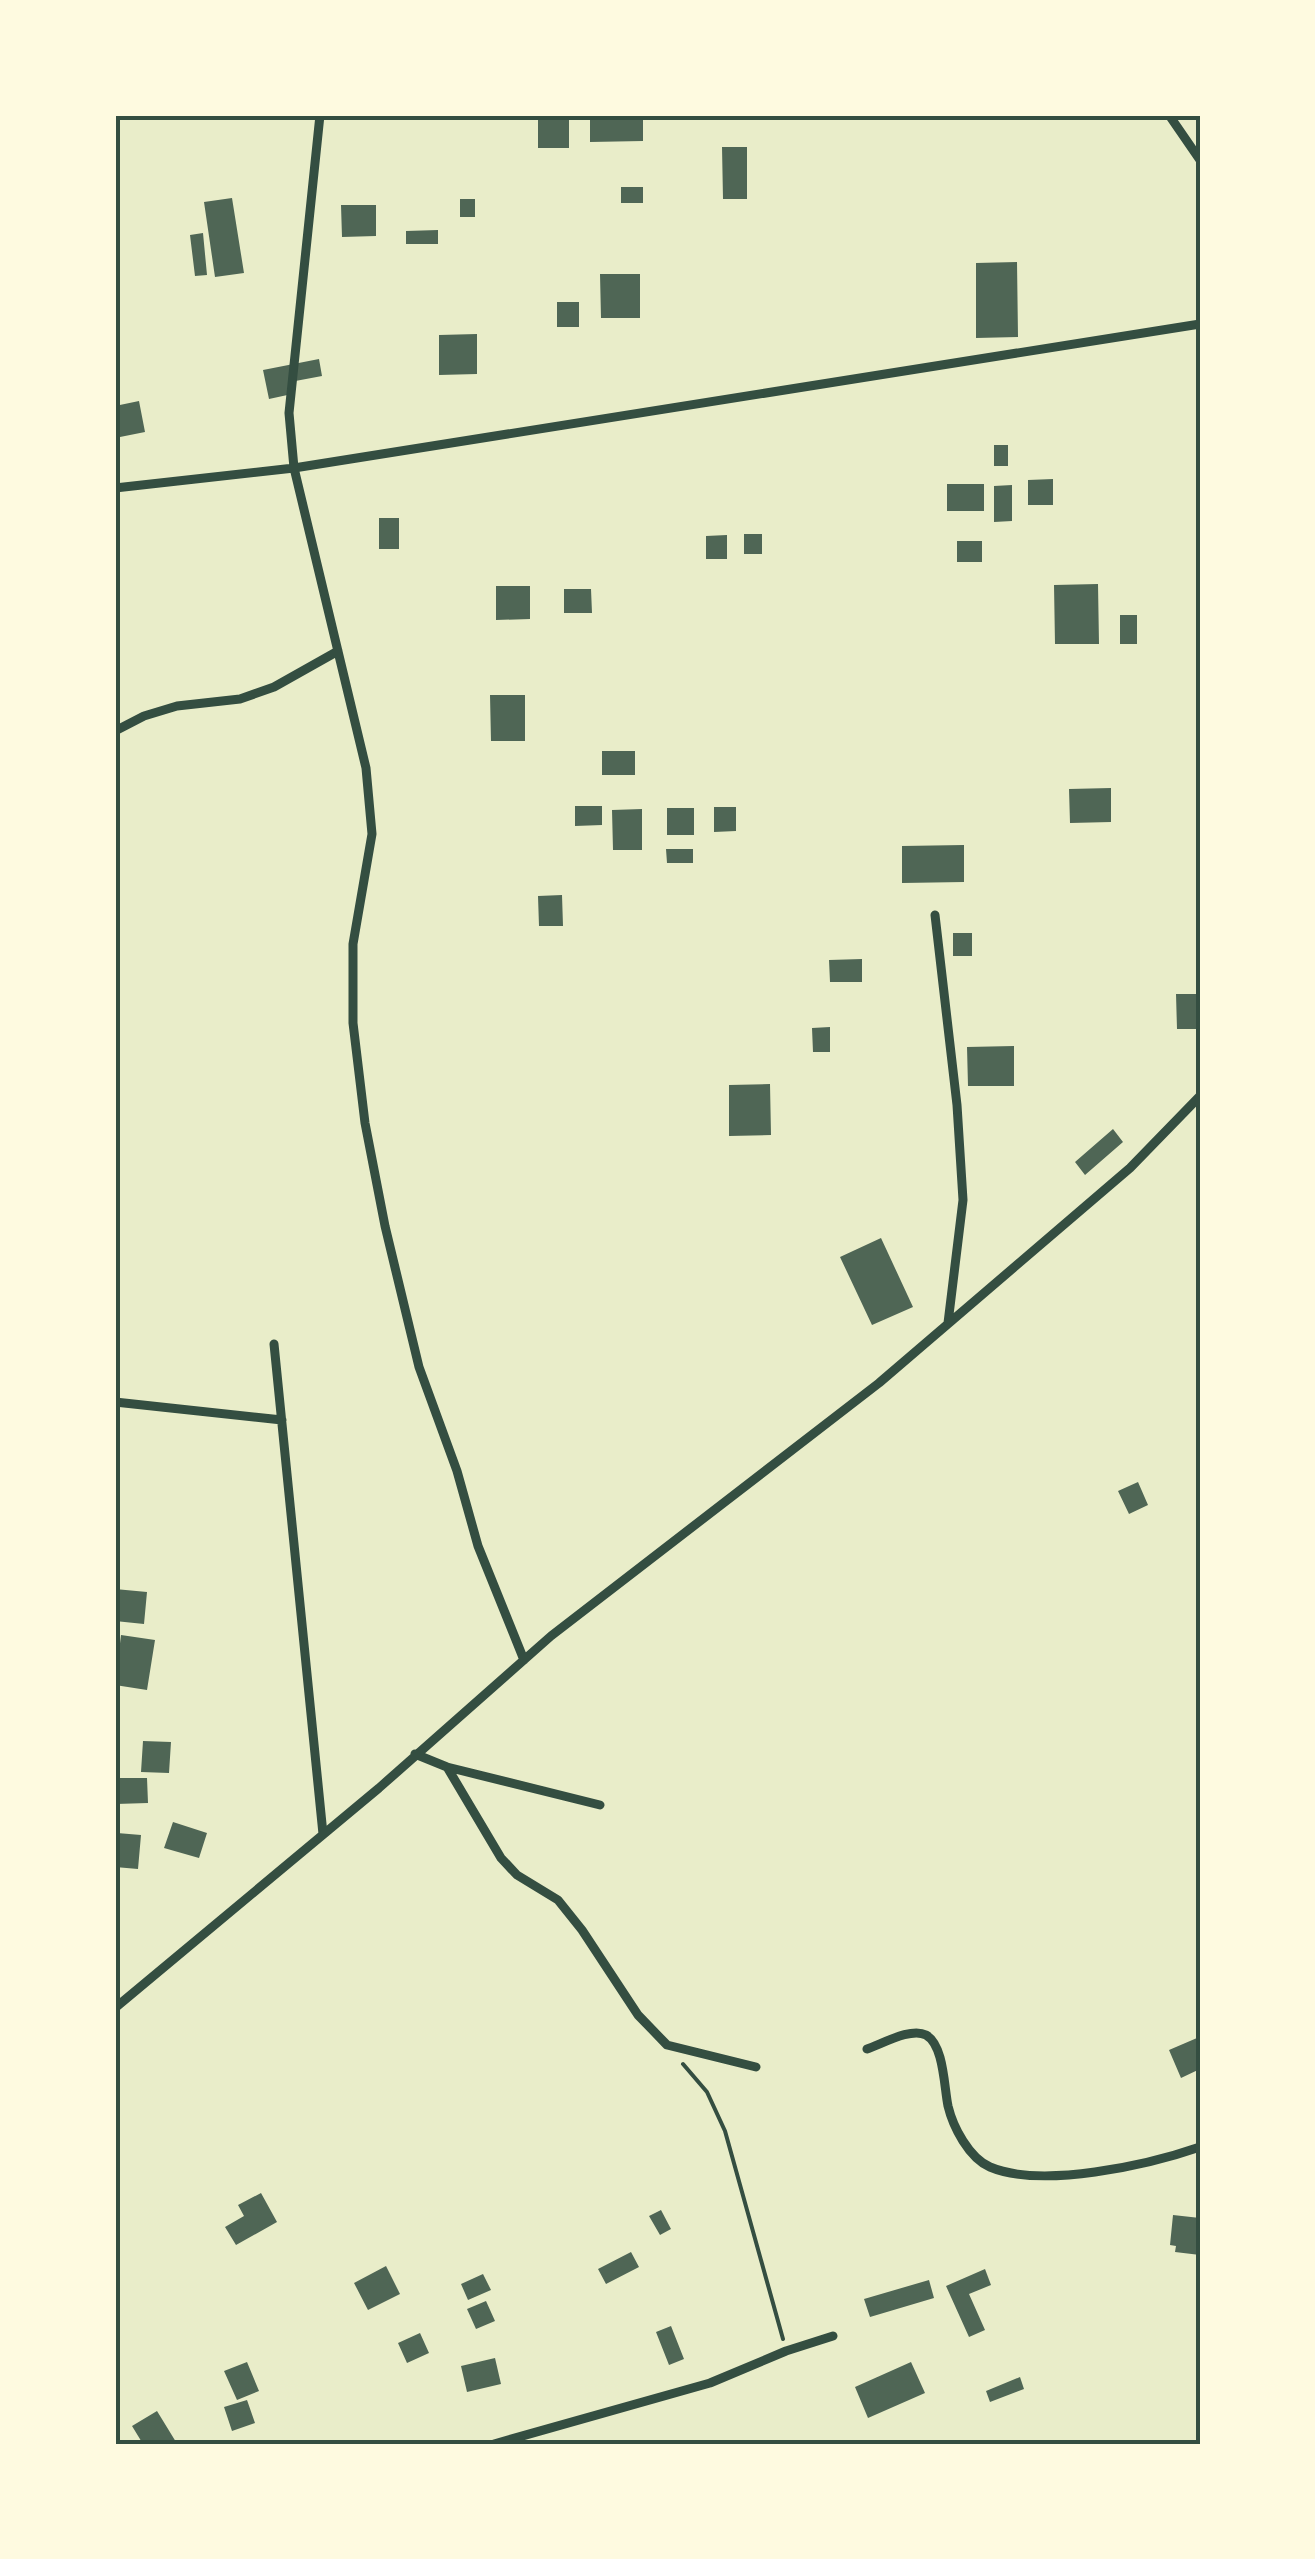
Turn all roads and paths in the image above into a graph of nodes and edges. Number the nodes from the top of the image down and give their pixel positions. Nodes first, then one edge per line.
1 (320, 115) edge
2 (1170, 115) edge
3 (1200, 160) edge
4 (1200, 324) edge
5 (294, 468) junction
6 (115, 488) edge
7 (338, 651) junction
8 (115, 731) edge
9 (935, 914) dead end
10 (1200, 1096) edge
11 (948, 1323) junction
12 (274, 1344) dead end
13 (115, 1402) edge
14 (282, 1420) junction
15 (524, 1660) junction
16 (416, 1754) junction
17 (447, 1766) junction
18 (600, 1805) dead end
19 (323, 1834) junction
20 (115, 2008) edge
21 (667, 2045) junction
22 (868, 2049) dead end
23 (756, 2067) dead end
24 (1200, 2147) edge
25 (833, 2336) dead end
26 (786, 2351) junction
27 (494, 2444) edge

1 - 5 street
2 - 3 street
4 - 5 street
5 - 6 street
5 - 7 street
7 - 8 street
7 - 15 street
9 - 11 street
10 - 11 street
11 - 15 street
12 - 14 street
13 - 14 street
14 - 19 street
15 - 16 street
16 - 17 street
16 - 19 street
17 - 18 street
17 - 21 street
19 - 20 street
21 - 23 street
21 - 26 path
22 - 24 street
25 - 26 street
26 - 27 street

